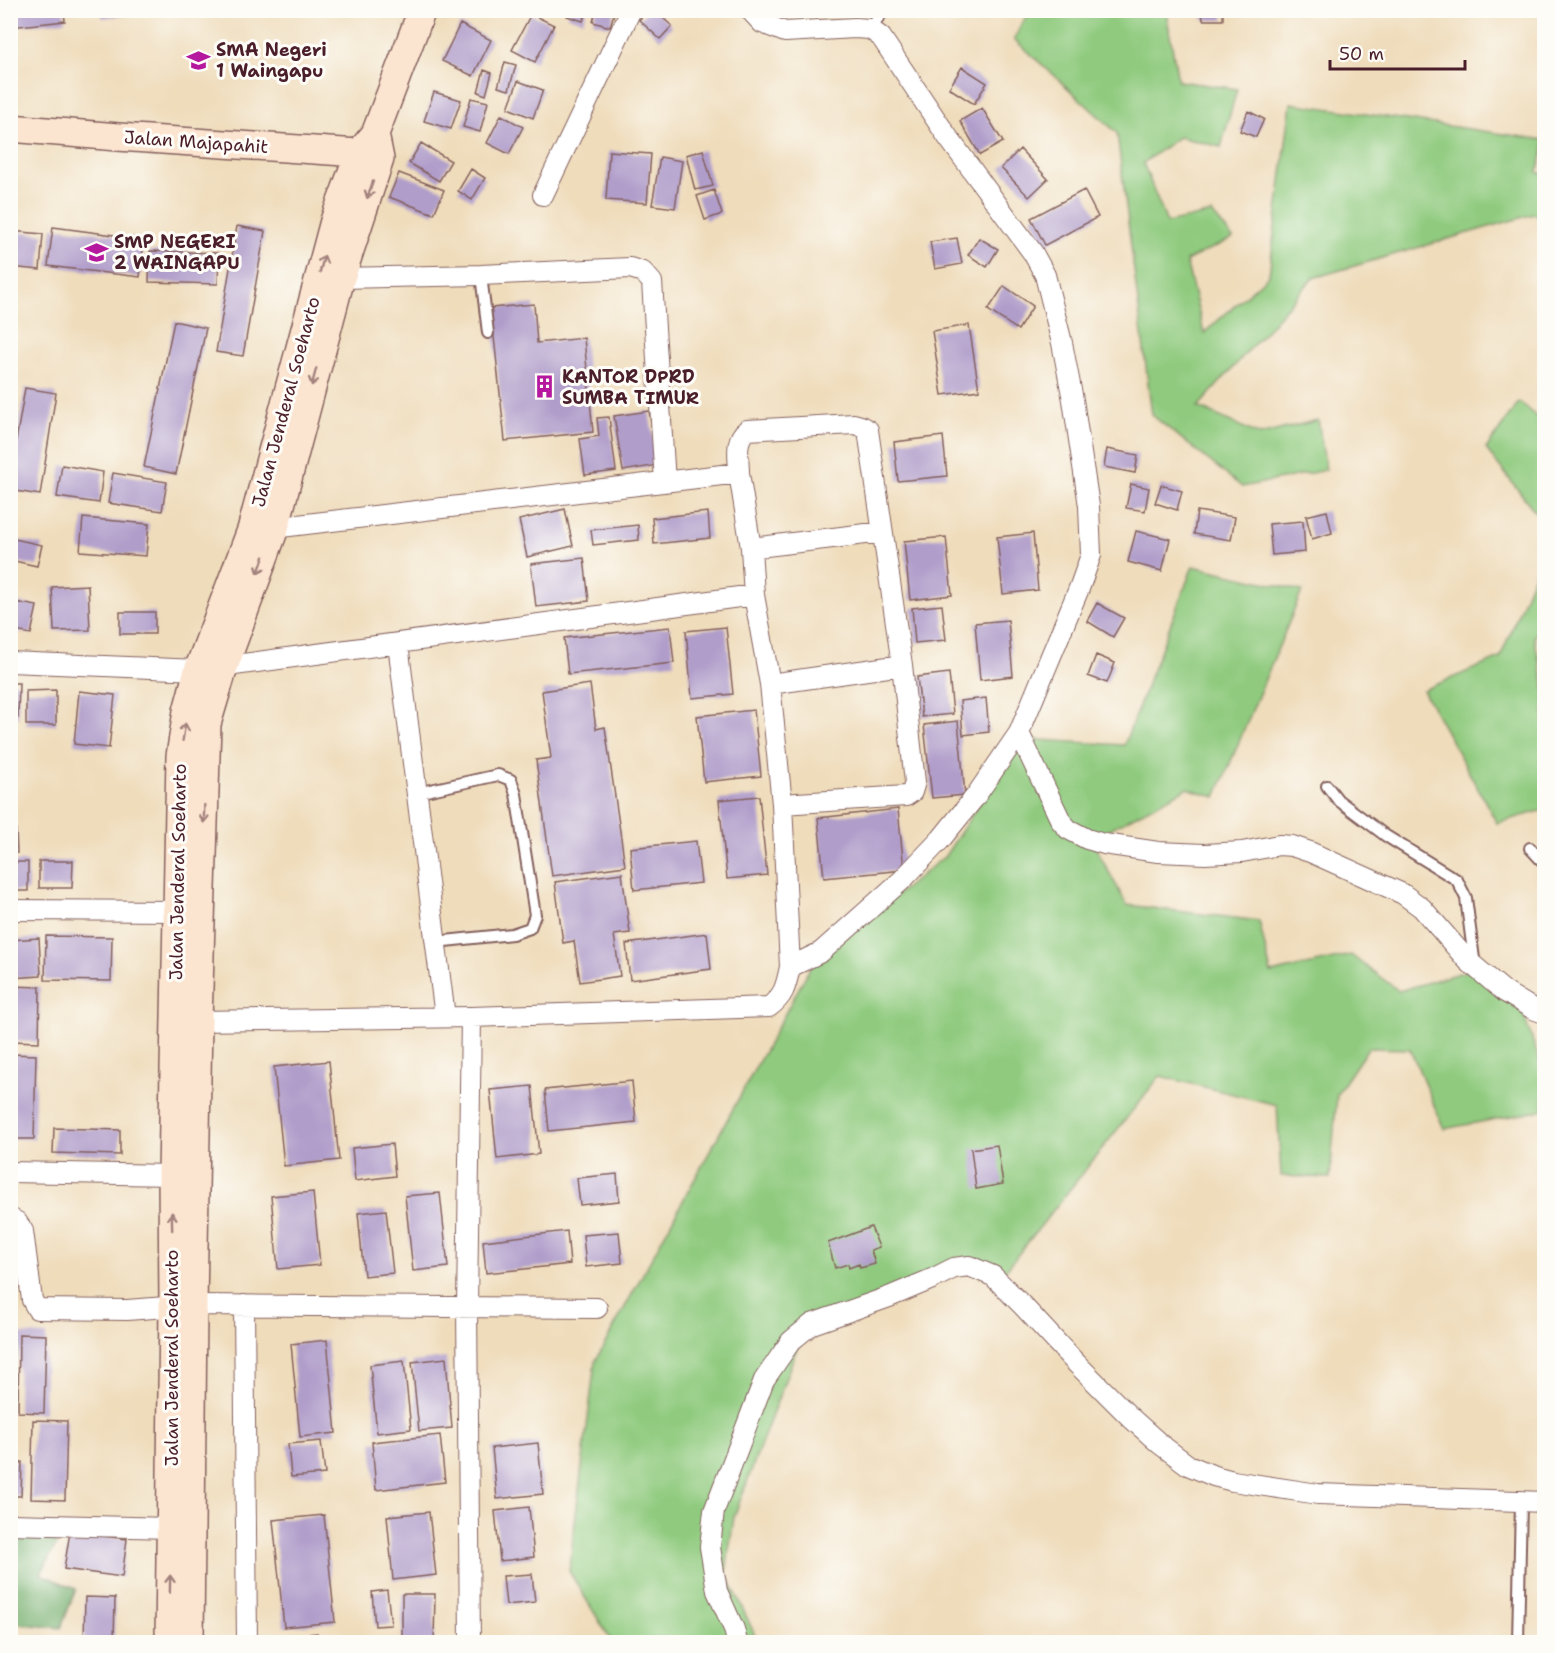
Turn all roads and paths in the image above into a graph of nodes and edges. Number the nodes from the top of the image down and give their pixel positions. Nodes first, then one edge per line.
1 (422, 10) edge
2 (631, 10) edge
3 (750, 10) edge
4 (884, 10) edge
5 (870, 29) junction
6 (10, 128) edge
7 (372, 149) junction
8 (543, 195) dead end
9 (481, 275) junction
10 (341, 278) junction
11 (488, 333) dead end
12 (739, 473) junction
13 (665, 482) junction
14 (263, 529) junction
15 (882, 531) junction
16 (751, 548) junction
17 (754, 595) junction
18 (398, 644) junction
19 (10, 662) edge
20 (902, 665) junction
21 (224, 667) junction
22 (198, 670) junction
23 (770, 684) junction
24 (1019, 733) junction
25 (1327, 786) dead end
26 (417, 793) junction
27 (782, 804) junction
28 (1530, 848) dead end
29 (1545, 863) edge
30 (10, 910) edge
31 (177, 911) junction
32 (435, 942) junction
33 (790, 967) junction
34 (1475, 967) junction
35 (1545, 1013) edge
36 (445, 1017) junction
37 (471, 1017) junction
38 (186, 1023) junction
39 (10, 1172) edge
40 (172, 1175) junction
41 (10, 1218) edge
42 (244, 1305) junction
43 (183, 1306) junction
44 (466, 1307) junction
45 (597, 1308) dead end
46 (1521, 1501) junction
47 (1545, 1502) edge
48 (10, 1524) edge
49 (171, 1528) junction
50 (169, 1642) edge
51 (190, 1642) edge
52 (247, 1642) edge
53 (470, 1642) edge
54 (737, 1642) edge
55 (1518, 1642) edge

1 - 7 main road, Jalan Jenderal Soeharto
2 - 8 street
3 - 5 street
4 - 5 lane
5 - 24 street
6 - 7 main road, Jalan Majapahit
7 -> 10 main road, Jalan Jenderal Soeharto
14 -> 7 main road, Jalan Jenderal Soeharto
9 - 10 street
9 - 11 lane
9 - 13 street
10 -> 14 main road, Jalan Jenderal Soeharto
12 - 13 street
12 - 15 street
12 - 16 street
13 - 14 street
14 -> 21 main road, Jalan Jenderal Soeharto
14 - 22 main road, Jalan Jenderal Soeharto
15 - 16 street
15 - 20 street
16 - 17 street
17 - 18 street
17 - 23 street
18 - 21 street
18 - 26 street
19 - 22 street
20 - 23 street
20 - 27 street
21 - 22 street
21 -> 38 main road, Jalan Jenderal Soeharto
31 -> 22 main road, Jalan Jenderal Soeharto
23 - 27 street
24 - 33 street
24 - 34 street
25 - 34 lane
26 - 32 street
26 - 32 lane
27 - 33 street
28 - 29 lane
30 - 31 street
31 - 38 main road, Jalan Jenderal Soeharto
32 - 36 street
33 - 37 street
34 - 35 street
36 - 37 street
36 - 38 street
37 - 44 street
38 - 40 main road, Jalan Jenderal Soeharto
38 - 43 main road, Jalan Jenderal Soeharto
39 - 40 street
43 -> 40 main road, Jalan Jenderal Soeharto
41 - 43 street
42 - 43 street
42 - 44 street
42 - 52 street
43 - 49 main road, Jalan Jenderal Soeharto
43 - 51 main road, Jalan Jenderal Soeharto
44 - 45 street
44 - 53 street
46 - 47 street
46 - 54 street
46 - 55 lane
48 - 49 street
50 -> 49 main road, Jalan Jenderal Soeharto

